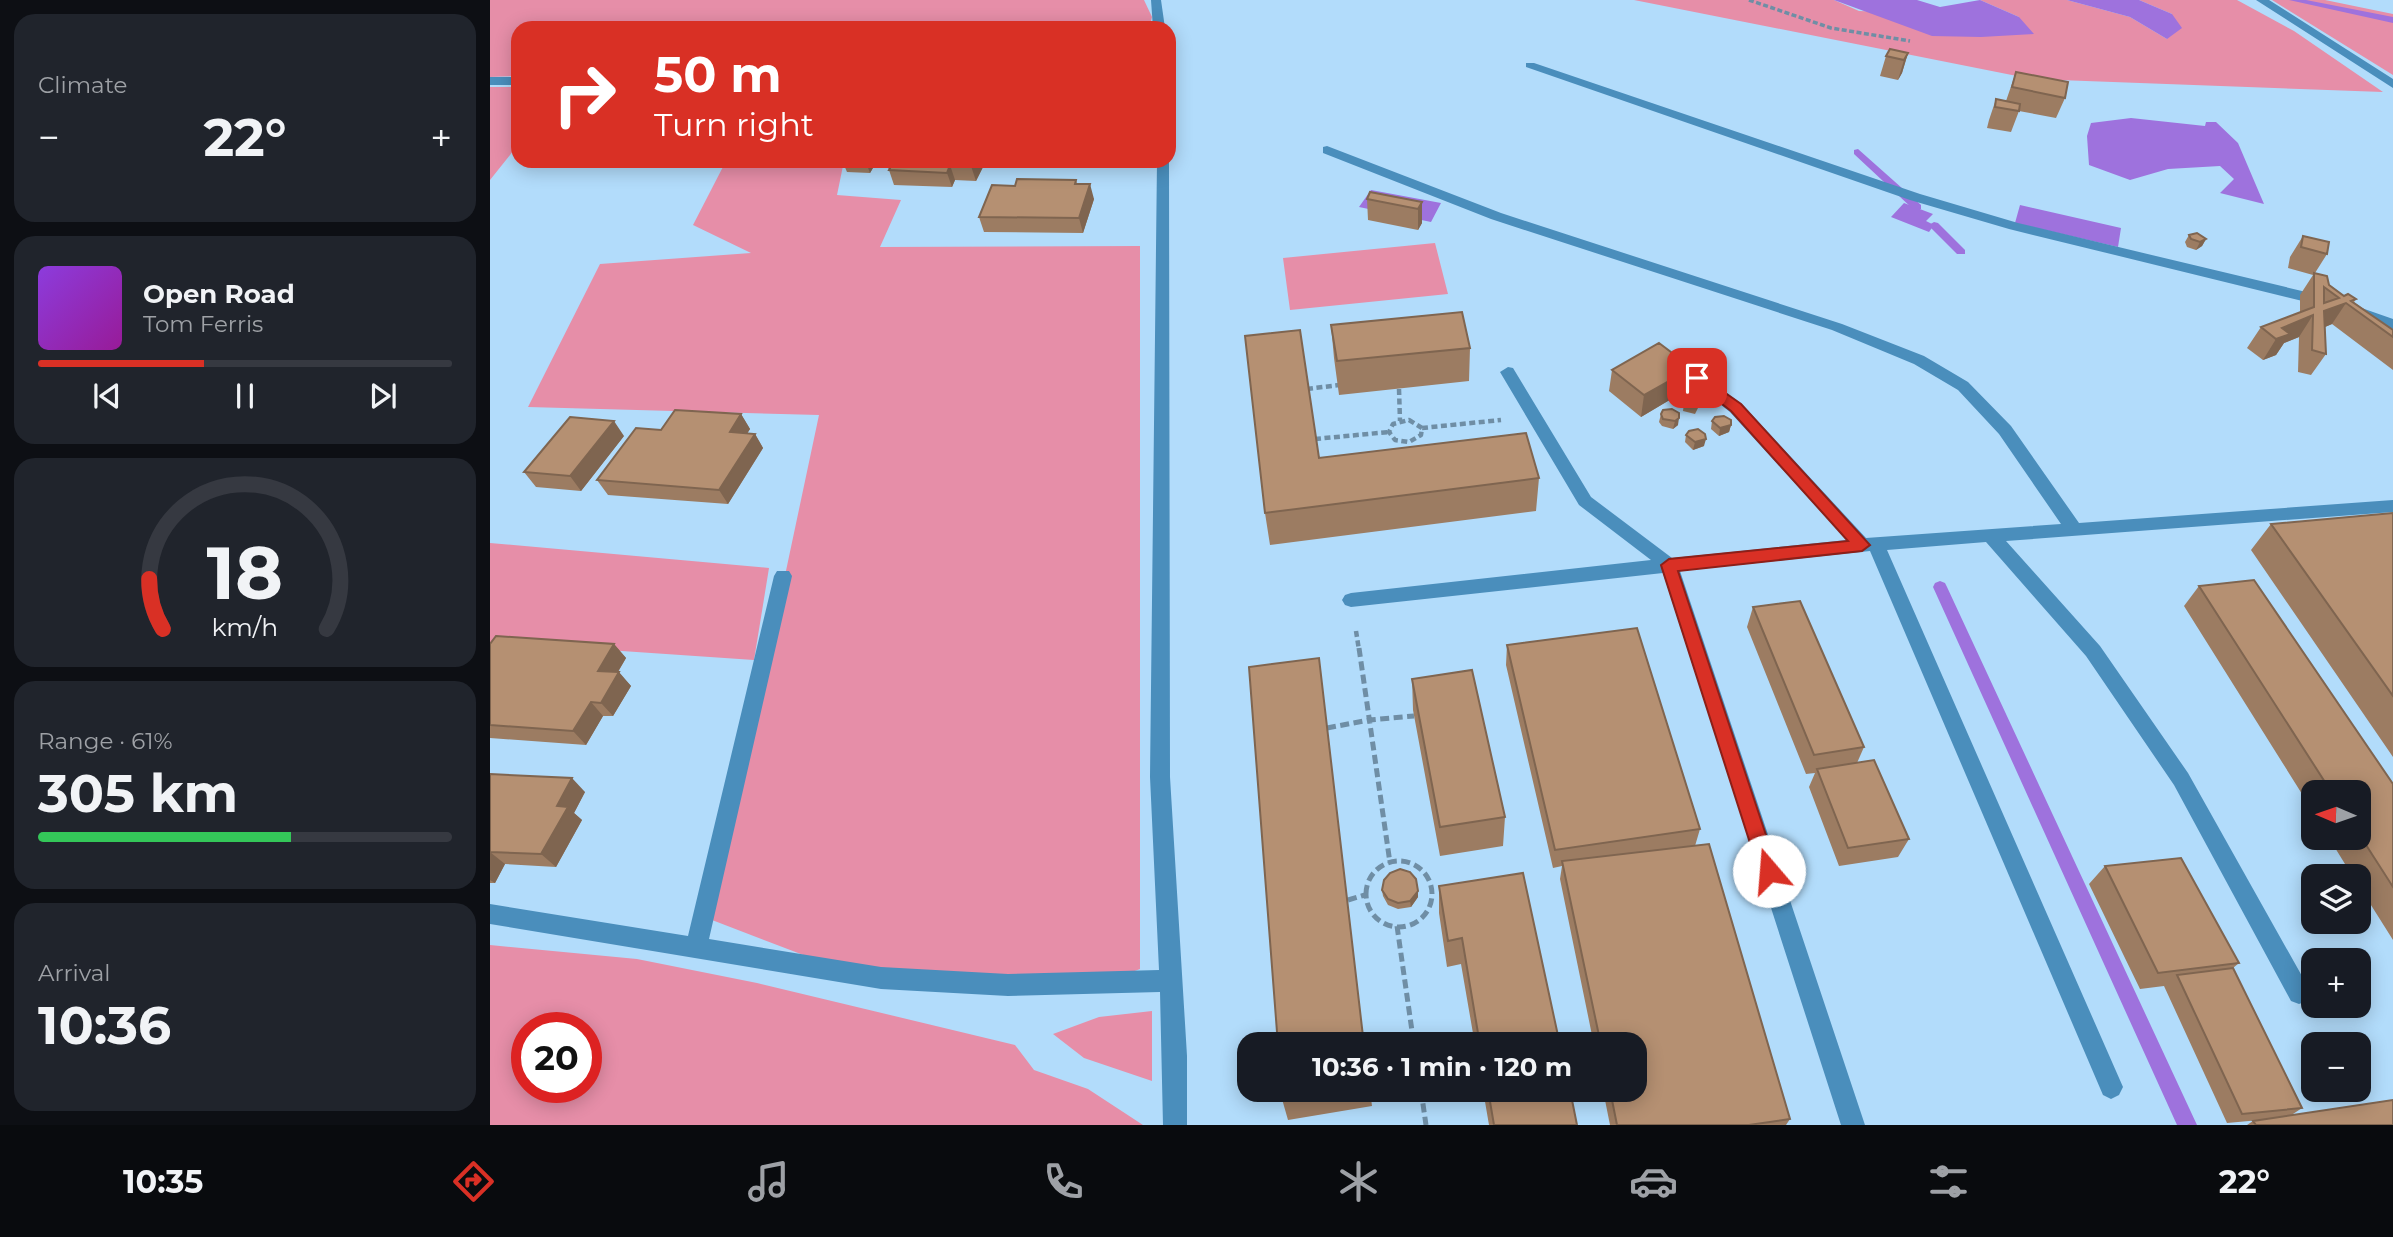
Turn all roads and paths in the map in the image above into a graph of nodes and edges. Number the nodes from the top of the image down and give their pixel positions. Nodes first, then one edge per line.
1 (1156, 0) edge
2 (1749, 0) edge
3 (2261, 0) edge
4 (1159, 21) edge
5 (1910, 41) dead end
6 (1530, 65) dead end
7 (511, 80) edge
8 (490, 81) edge
9 (2393, 84) edge
10 (1327, 150) dead end
11 (1163, 168) edge
12 (2393, 324) edge
13 (1678, 363) edge
14 (1508, 372) dead end
15 (1339, 385) edge
16 (1399, 388) edge
17 (1307, 389) edge
18 (1535, 417) junction
19 (1400, 421) junction
20 (1422, 428) junction
21 (1389, 432) junction
22 (1315, 439) edge
23 (2393, 506) edge
24 (2074, 529) junction
25 (1991, 536) junction
26 (1869, 545) junction
27 (1669, 565) junction
28 (783, 576) dead end
29 (1351, 600) joint
30 (1414, 716) edge
31 (1369, 720) junction
32 (1327, 728) edge
33 (1390, 863) junction
34 (1365, 895) junction
35 (1348, 900) edge
36 (490, 914) edge
37 (1397, 926) junction
38 (696, 947) junction
39 (1171, 981) junction
40 (2299, 993) dead end
41 (1412, 1032) edge
42 (2110, 1087) dead end
43 (1423, 1102) edge
44 (1175, 1125) edge
45 (1426, 1125) edge
46 (1853, 1125) edge

1 - 4 street
2 - 5 path
3 - 9 street
6 - 12 street
7 - 8 street
10 - 24 street
11 - 39 street
13 - 26 street
14 - 18 street
15 - 17 path
16 - 19 path
18 - 20 path
18 - 27 street
19 - 20 path
19 - 21 path
20 - 21 path
21 - 22 path
23 - 24 street
24 - 25 street
25 - 26 street
25 - 40 street
26 - 27 street
26 - 42 street
27 - 29 street
27 - 46 street
28 - 38 street
29 - 31 path
30 - 31 path
31 - 32 path
31 - 33 path
33 - 34 path
33 - 37 path
34 - 35 path
34 - 37 path
36 - 38 street
37 - 41 path
38 - 39 street
39 - 44 street
43 - 45 path

